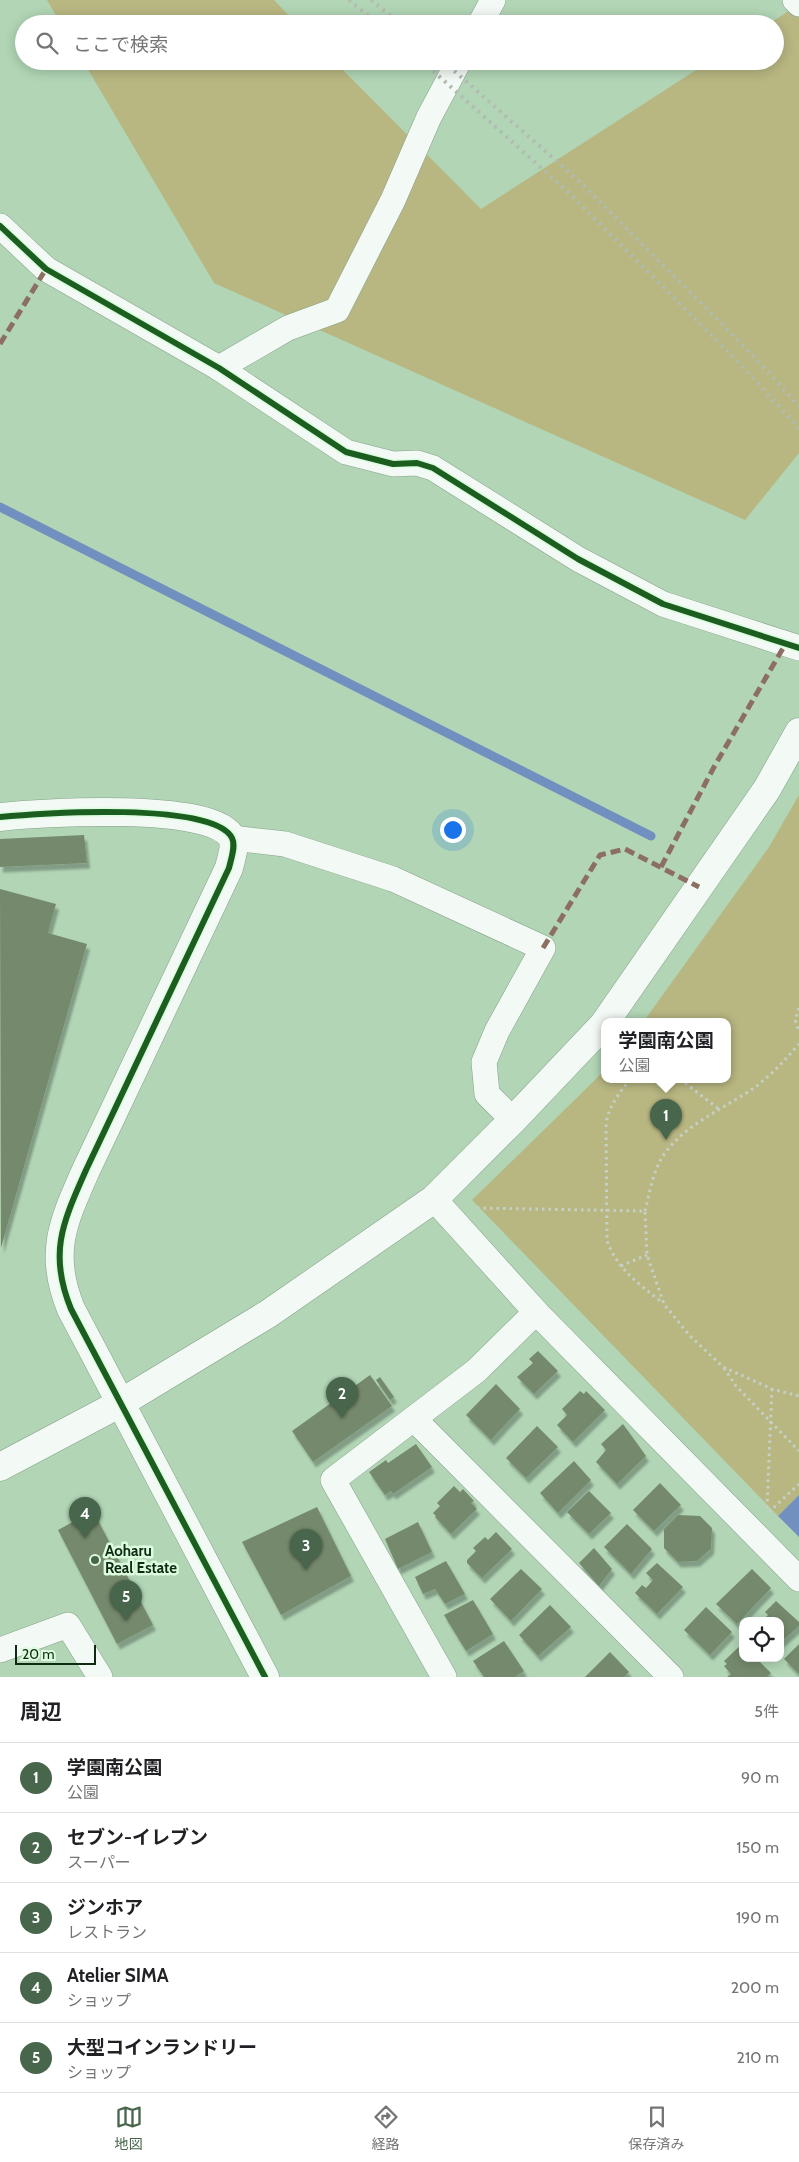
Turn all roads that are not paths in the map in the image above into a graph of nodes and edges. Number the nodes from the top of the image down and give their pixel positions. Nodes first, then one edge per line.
1 (492, 0) edge
2 (795, 0) edge
3 (799, 4) edge
4 (484, 15) edge
5 (454, 70) edge
6 (0, 226) edge
7 (219, 368) junction
8 (799, 648) edge
9 (799, 732) edge
10 (0, 817) edge
11 (232, 838) junction
12 (609, 1018) edge
13 (601, 1027) edge
14 (513, 1120) junction
15 (442, 1209) junction
16 (536, 1312) junction
17 (119, 1404) junction
18 (414, 1419) junction
19 (0, 1467) edge
20 (799, 1579) edge
21 (0, 1650) edge
22 (100, 1677) edge
23 (265, 1677) edge
24 (444, 1677) edge
25 (671, 1677) edge

1 - 4 street
2 - 3 street
5 - 7 street
6 - 7 street
7 - 8 street
9 - 12 street
10 - 11 street
11 - 14 street
11 - 17 street
13 - 14 street
14 - 15 street
15 - 16 street
15 - 17 street
16 - 18 street
16 - 20 street
17 - 19 street
17 - 23 street
18 - 24 street
18 - 25 street
21 - 22 street

